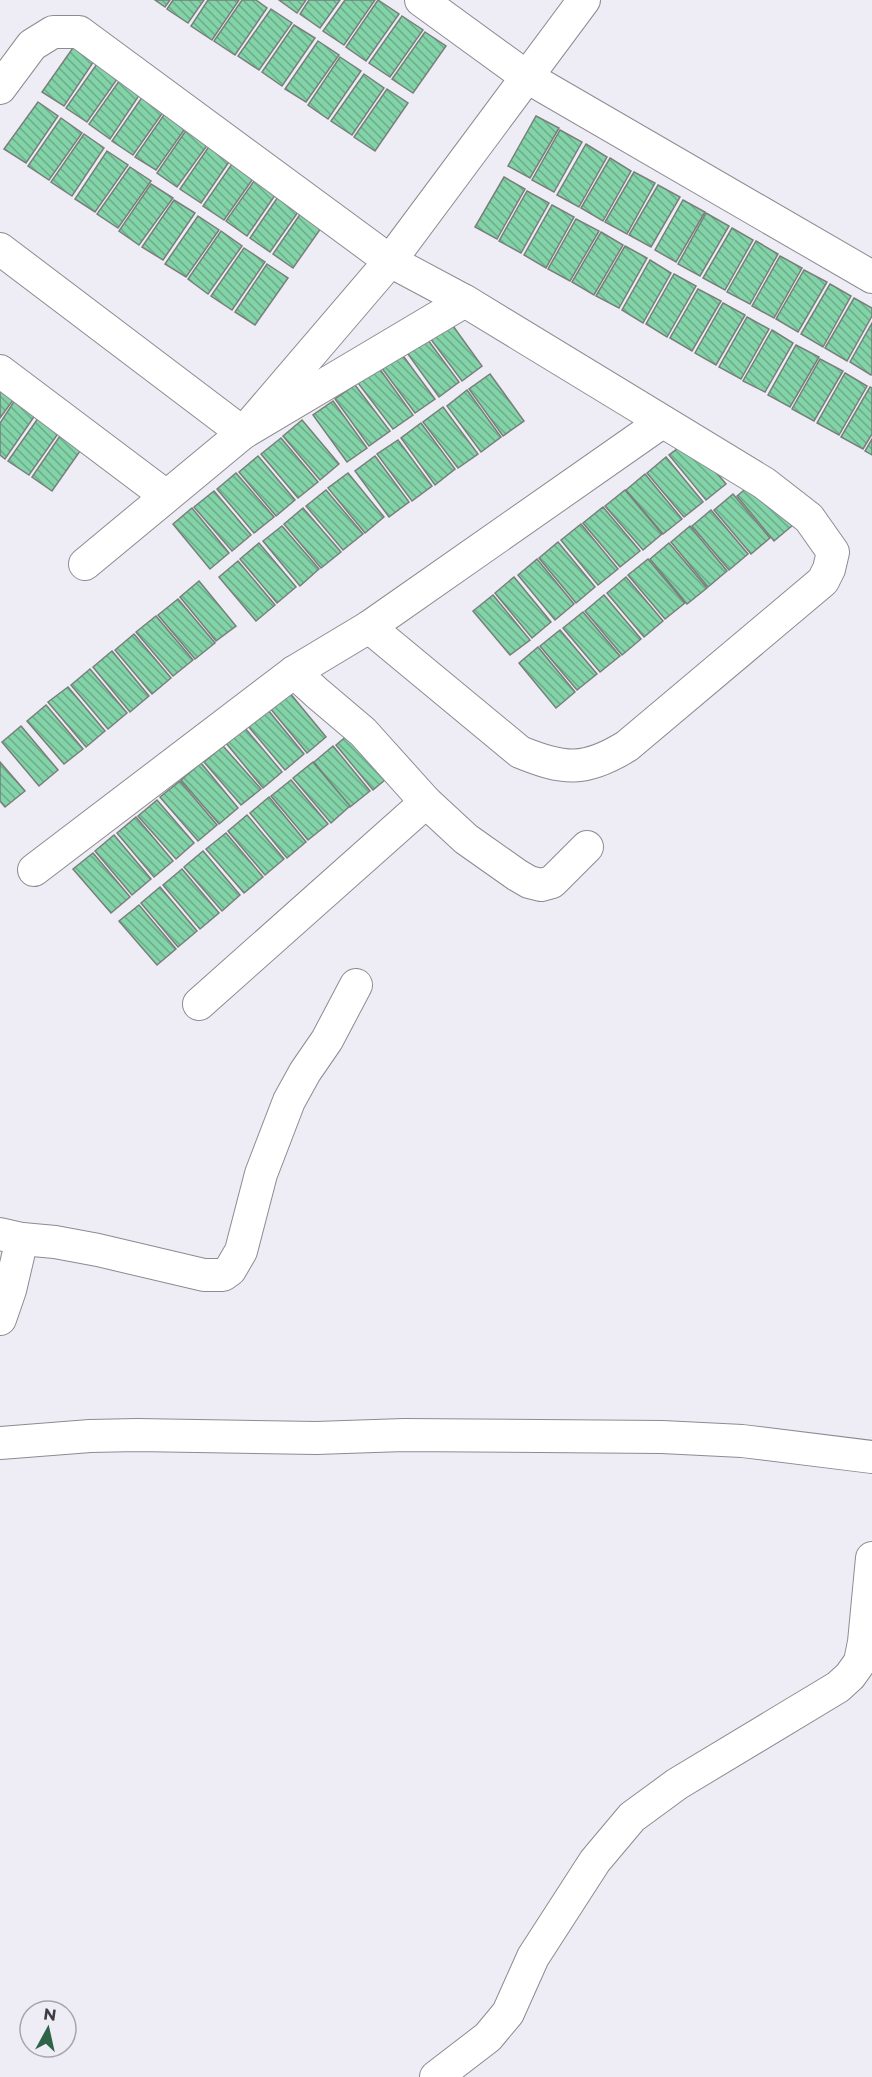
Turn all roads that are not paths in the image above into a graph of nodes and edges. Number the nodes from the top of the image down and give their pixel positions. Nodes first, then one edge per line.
1 (421, 0) edge
2 (584, 0) edge
3 (527, 77) junction
4 (0, 87) edge
5 (0, 249) edge
6 (390, 261) junction
7 (872, 277) edge
8 (465, 301) junction
9 (0, 371) edge
10 (662, 422) junction
11 (243, 433) junction
12 (166, 496) junction
13 (85, 564) dead end
14 (369, 627) junction
15 (294, 672) junction
16 (426, 802) junction
17 (587, 847) dead end
18 (34, 870) dead end
19 (356, 985) dead end
20 (199, 1004) dead end
21 (11, 1236) edge
22 (0, 1319) edge
23 (0, 1443) edge
24 (872, 1457) edge
25 (872, 1558) edge
26 (436, 2077) edge

1 - 3 street
2 - 3 street
3 - 6 street
3 - 7 street
4 - 6 street
5 - 11 street
6 - 8 street
6 - 11 street
8 - 10 street
8 - 11 street
9 - 12 street
10 - 14 street
10 - 14 street
11 - 12 street
12 - 13 street
14 - 15 street
15 - 16 street
15 - 18 street
16 - 17 street
16 - 20 street
19 - 21 street
21 - 22 street
23 - 24 street
25 - 26 street

